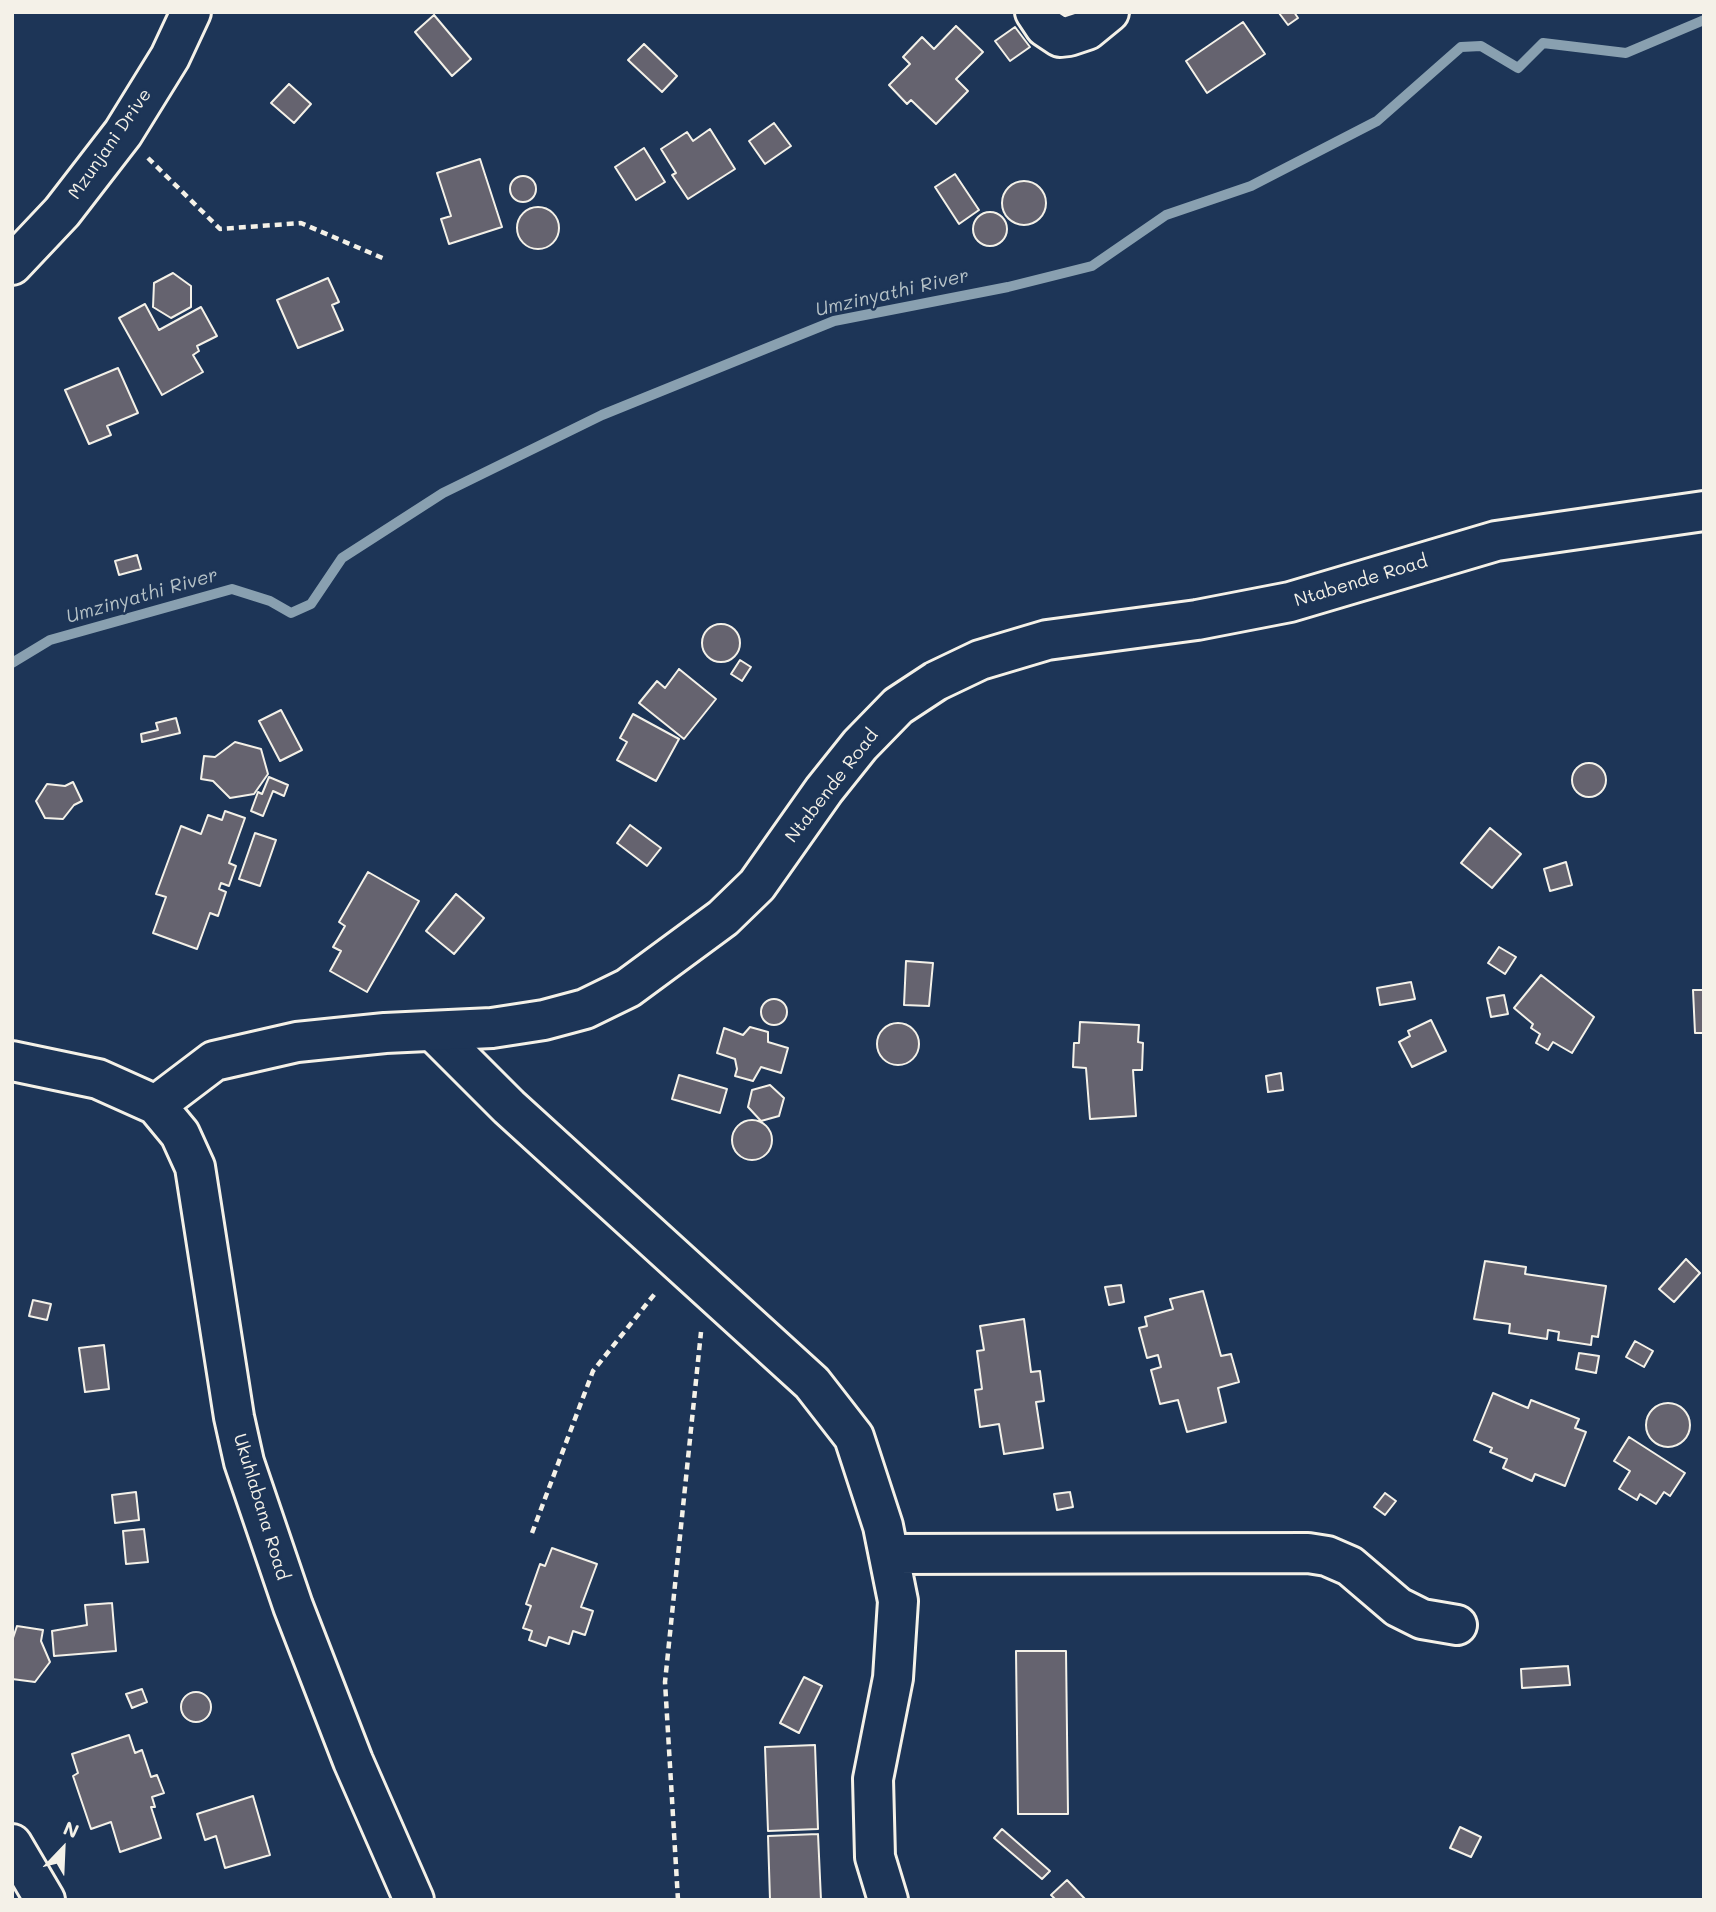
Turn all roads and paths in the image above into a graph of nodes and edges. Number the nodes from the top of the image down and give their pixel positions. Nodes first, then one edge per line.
1 (191, 12) edge
2 (1035, 12) edge
3 (1110, 12) edge
4 (123, 133) junction
5 (387, 260) dead end
6 (12, 265) edge
7 (1704, 511) edge
8 (433, 1031) junction
9 (12, 1060) edge
10 (156, 1105) junction
11 (695, 1276) junction
12 (532, 1533) dead end
13 (889, 1554) junction
14 (1457, 1625) dead end
15 (12, 1844) edge
16 (45, 1900) edge
17 (414, 1900) edge
18 (678, 1900) edge
19 (888, 1900) edge

1 - 4 street, Mzunjani Drive
2 - 3 street
4 - 5 path
4 - 6 street, Mzunjani Drive
7 - 8 street, Ntabende Road
8 - 10 street, Ntabende Road
8 - 11 street
9 - 10 street
10 - 17 street, Ukuhlabana Road
11 - 12 path
11 - 13 street
11 - 18 path
13 - 14 street
13 - 19 street
15 - 16 street

